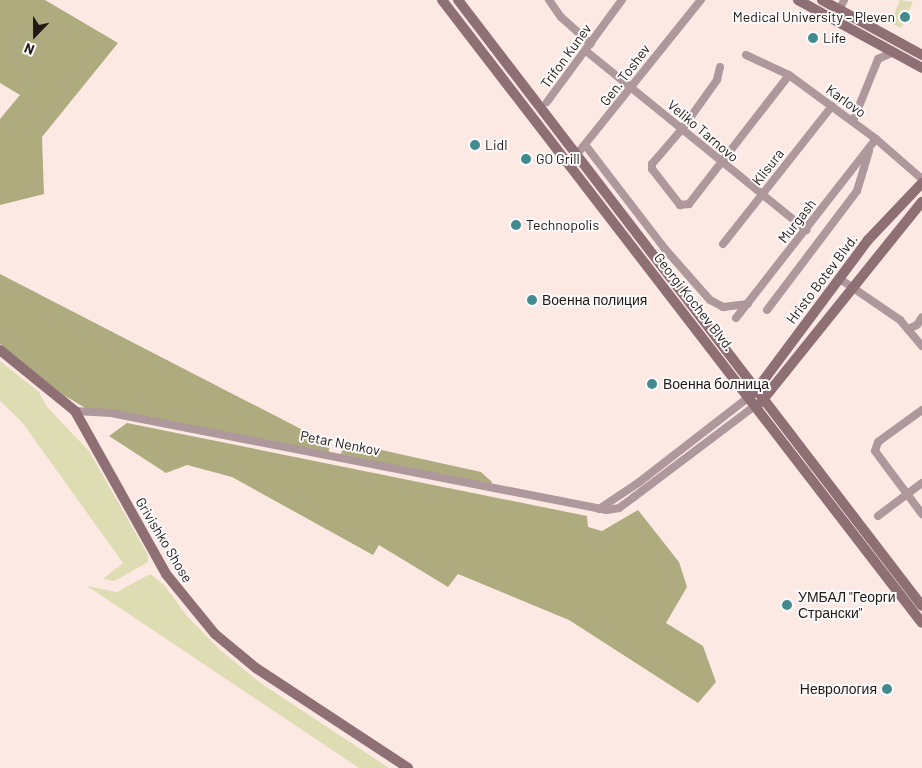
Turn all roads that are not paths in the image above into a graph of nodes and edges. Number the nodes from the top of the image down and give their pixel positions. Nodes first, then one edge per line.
1 (442, 0) edge
2 (458, 0) edge
3 (549, 0) edge
4 (622, 0) edge
5 (701, 0) edge
6 (798, 0) edge
7 (822, 0) edge
8 (839, 9) edge
9 (591, 44) junction
10 (586, 51) junction
11 (894, 52) junction
12 (746, 55) dead end
13 (922, 56) edge
14 (720, 67) dead end
15 (922, 68) edge
16 (789, 75) junction
17 (632, 88) junction
18 (547, 102) dead end
19 (832, 106) junction
20 (853, 122) junction
21 (682, 129) junction
22 (876, 139) junction
23 (586, 146) junction
24 (869, 151) junction
25 (578, 156) junction
26 (569, 164) junction
27 (723, 164) junction
28 (922, 179) edge
29 (922, 184) edge
30 (620, 190) junction
31 (762, 195) junction
32 (922, 202) edge
33 (621, 213) junction
34 (806, 230) junction
35 (723, 244) dead end
36 (840, 279) junction
37 (852, 287) junction
38 (748, 304) junction
39 (767, 310) dead end
40 (922, 316) edge
41 (736, 318) dead end
42 (919, 326) edge
43 (908, 329) junction
44 (922, 346) edge
45 (0, 350) edge
46 (754, 393) junction
47 (765, 398) junction
48 (756, 406) junction
49 (74, 410) junction
50 (922, 410) edge
51 (922, 483) edge
52 (907, 494) junction
53 (598, 509) junction
54 (922, 514) edge
55 (878, 516) dead end
56 (922, 606) edge
57 (922, 623) edge
58 (408, 768) edge

1 - 26 main road, Georgi Kochev Blvd.
2 - 25 main road, Georgi Kochev Blvd.
3 - 9 street
4 - 9 street, Trifon Kunev
5 - 17 street, Gen. Toshev
6 - 8 main road
7 - 8 main road
8 - 11 main road
8 - 13 main road
9 - 10 street, Trifon Kunev
10 - 17 street, Veliko Tarnovo
10 - 18 street, Trifon Kunev
11 - 15 main road
11 - 20 street
12 - 16 street, Karlovo
14 - 21 street
16 - 19 street, Karlovo
16 - 27 street
17 - 21 street, Veliko Tarnovo
17 - 23 street, Gen. Toshev
19 - 20 street, Karlovo
19 - 31 street, Klisura
20 - 22 street, Karlovo
21 - 27 street, Veliko Tarnovo
21 - 27 street
22 - 24 street, Murgash
22 - 28 street, Karlovo
23 - 25 street, Gen. Toshev
23 - 30 street
24 - 34 street, Murgash
24 - 39 street
25 - 26 street, Gen. Toshev
25 - 33 main road, Georgi Kochev Blvd.
26 - 46 main road, Georgi Kochev Blvd.
27 - 31 street, Veliko Tarnovo
29 - 36 main road, Hristo Botev Blvd.
30 - 33 street
30 - 38 street
31 - 34 street, Veliko Tarnovo
31 - 35 street, Klisura
32 - 37 main road, Hristo Botev Blvd.
33 - 46 main road, Georgi Kochev Blvd.
34 - 38 street, Murgash
36 - 37 street
36 - 46 main road, Hristo Botev Blvd.
37 - 43 street
37 - 47 main road, Hristo Botev Blvd.
38 - 41 street, Murgash
40 - 42 street
42 - 43 street
43 - 44 street
45 - 49 main road, Grivishko Shose
46 - 47 main road, Georgi Kochev Blvd.
46 - 48 main road, Georgi Kochev Blvd.
46 - 53 street
47 - 48 main road, Hristo Botev Blvd.
47 - 56 main road, Georgi Kochev Blvd.
48 - 53 street, Petar Nenkov
48 - 57 main road, Georgi Kochev Blvd.
49 - 53 street, Petar Nenkov
49 - 58 main road, Grivishko Shose
50 - 52 street
51 - 52 street
52 - 54 street
52 - 55 street

